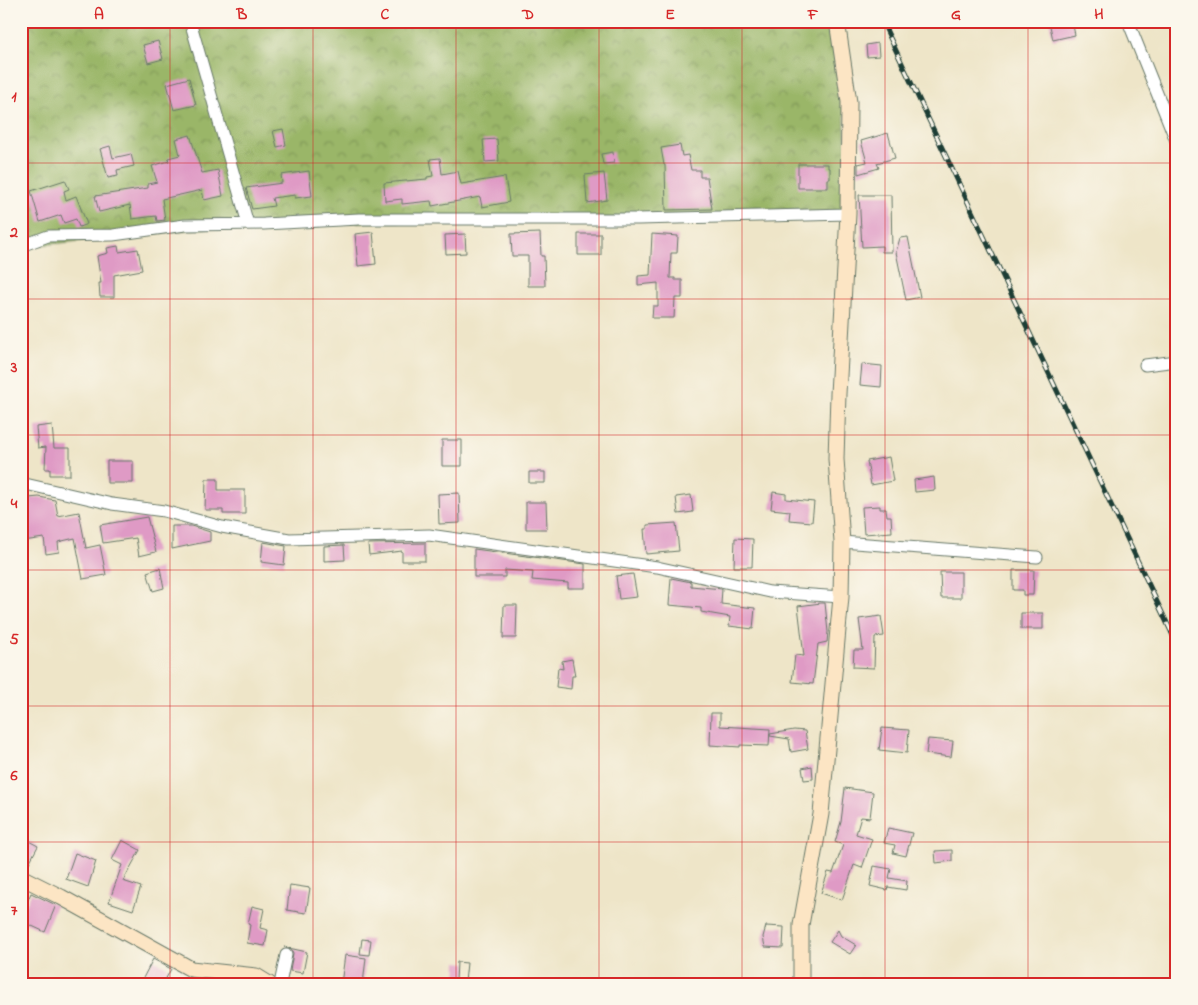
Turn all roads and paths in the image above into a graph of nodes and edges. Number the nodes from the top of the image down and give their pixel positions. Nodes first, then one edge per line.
1 (190, 21) edge
2 (837, 21) edge
3 (1128, 21) edge
4 (1177, 143) edge
5 (848, 214) junction
6 (248, 224) junction
7 (21, 246) edge
8 (1177, 360) edge
9 (1146, 365) dead end
10 (21, 483) edge
11 (842, 542) junction
12 (1037, 557) dead end
13 (841, 597) junction
14 (21, 877) edge
15 (286, 955) dead end
16 (269, 984) edge
17 (280, 984) edge
18 (801, 984) edge

1 - 6 street
2 - 5 street
3 - 4 street
5 - 6 street
5 - 11 street
6 - 7 street
8 - 9 street
10 - 13 street
11 - 12 street
11 - 13 street
13 - 18 street
14 - 16 street
15 - 17 street

